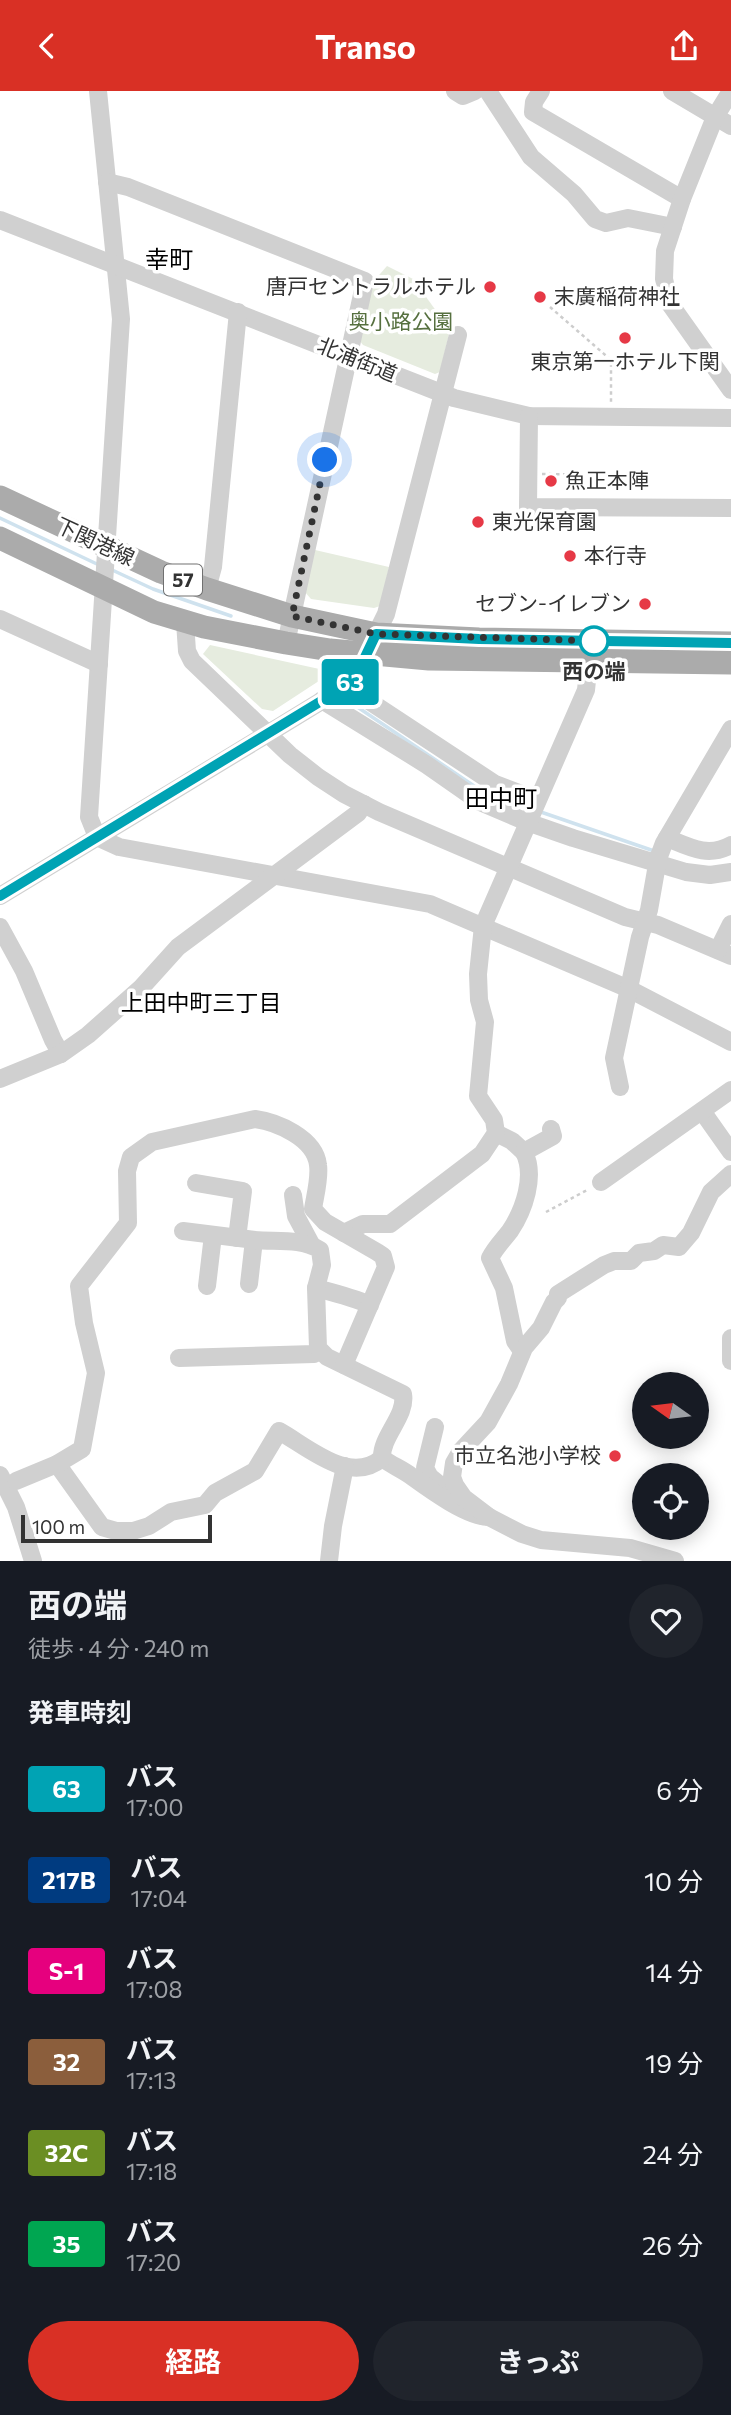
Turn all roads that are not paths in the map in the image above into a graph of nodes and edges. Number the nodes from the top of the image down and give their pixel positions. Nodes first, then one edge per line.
1 (98, 91) edge
2 (455, 91) edge
3 (475, 91) edge
4 (488, 91) edge
5 (541, 91) edge
6 (672, 91) edge
7 (731, 91) edge
8 (723, 122) edge
9 (107, 182) junction
10 (682, 199) junction
11 (0, 220) edge
12 (673, 227) junction
13 (115, 263) junction
14 (238, 312) junction
15 (458, 335) dead end
16 (349, 356) junction
17 (731, 390) edge
18 (443, 394) junction
19 (529, 416) junction
20 (731, 418) edge
21 (0, 497) edge
22 (731, 507) edge
23 (0, 538) edge
24 (106, 551) junction
25 (103, 583) junction
26 (207, 589) junction
27 (292, 616) junction
28 (0, 619) edge
29 (185, 622) junction
30 (286, 643) junction
31 (731, 643) edge
32 (372, 644) junction
33 (590, 651) junction
34 (731, 663) edge
35 (99, 664) junction
36 (349, 682) junction
37 (322, 700) junction
38 (731, 729) edge
39 (269, 733) junction
40 (364, 804) junction
41 (532, 811) junction
42 (97, 837) junction
43 (731, 845) edge
44 (662, 851) junction
45 (508, 867) junction
46 (731, 872) edge
47 (275, 875) junction
48 (0, 895) edge
49 (645, 921) junction
50 (731, 924) edge
51 (483, 926) junction
52 (0, 927) edge
53 (725, 953) edge
54 (629, 989) junction
55 (731, 1042) edge
56 (61, 1054) junction
57 (0, 1079) edge
58 (620, 1087) dead end
59 (731, 1090) edge
60 (702, 1111) junction
61 (551, 1129) dead end
62 (496, 1133) junction
63 (524, 1152) junction
64 (731, 1152) edge
65 (731, 1174) edge
66 (601, 1182) road end
67 (197, 1183) dead end
68 (293, 1195) dead end
69 (183, 1231) dead end
70 (344, 1233) junction
71 (214, 1235) junction
72 (245, 1239) junction
73 (311, 1244) junction
74 (249, 1285) dead end
75 (207, 1286) dead end
76 (316, 1288) junction
77 (370, 1305) junction
78 (731, 1338) edge
79 (320, 1351) junction
80 (522, 1352) junction
81 (179, 1358) dead end
82 (731, 1361) edge
83 (344, 1365) junction
84 (435, 1427) dead end
85 (383, 1458) junction
86 (57, 1464) junction
87 (345, 1466) junction
88 (8, 1478) edge
89 (447, 1499) junction
90 (489, 1517) junction
91 (33, 1561) edge
92 (329, 1561) edge
93 (675, 1561) edge

1 - 9 street
2 - 3 street
4 - 12 street
5 - 10 street
6 - 8 street
7 - 8 street
8 - 10 street
9 - 13 street
9 - 16 street
10 - 12 street
11 - 13 street, 北浦街道
12 - 17 street
13 - 14 street, 北浦街道
13 - 24 street
14 - 16 street, 北浦街道
14 - 26 street
15 - 18 street
16 - 18 street, 北浦街道
16 - 27 street
18 - 19 street, 北浦街道
18 - 32 street
19 - 20 street, 北浦街道
19 - 22 street
21 - 24 main road, 下関港線 / 57
23 - 25 main road, 下関港線 / 57
24 - 25 street
24 - 26 main road, 下関港線 / 57
25 - 29 main road, 下関港線 / 57
25 - 35 street
26 - 27 main road, 下関港線 / 57
27 - 30 street
27 - 32 main road, 下関港線 / 57
28 - 35 street
29 - 30 main road, 下関港線 / 57
29 - 39 street
30 - 32 main road, 下関港線 / 57
31 - 33 main road, 下関港線 / 57
32 - 33 main road, 下関港線 / 57
32 - 36 street
33 - 34 main road, 下関港線 / 57
33 - 41 street
35 - 42 street
36 - 37 street
36 - 41 street
37 - 39 street
37 - 41 street
38 - 44 street
39 - 40 street
39 - 42 street
40 - 45 street
40 - 47 street
41 - 44 street
41 - 45 street
42 - 47 street
42 - 48 street
43 - 44 street
44 - 46 street
44 - 49 street
45 - 49 street
45 - 51 street
47 - 51 street
47 - 56 street
49 - 53 street
49 - 54 street
50 - 53 street
51 - 54 street
51 - 62 street
52 - 56 street
54 - 55 street
54 - 58 street
56 - 57 street
59 - 60 street
60 - 64 street
60 - 66 street
61 - 63 street
62 - 63 street
62 - 70 street
63 - 80 street
65 - 80 street
67 - 72 street
68 - 73 street
69 - 71 street
70 - 77 street
70 - 86 street
71 - 72 street
71 - 75 street
72 - 73 street
72 - 74 street
73 - 76 street
76 - 77 street
76 - 79 street
77 - 83 street
78 - 82 street
79 - 81 street
79 - 83 street
80 - 90 street
83 - 85 street
84 - 89 street
85 - 87 street
85 - 89 street
86 - 87 street
86 - 88 street
87 - 92 street
88 - 91 street
89 - 90 street
90 - 93 street

